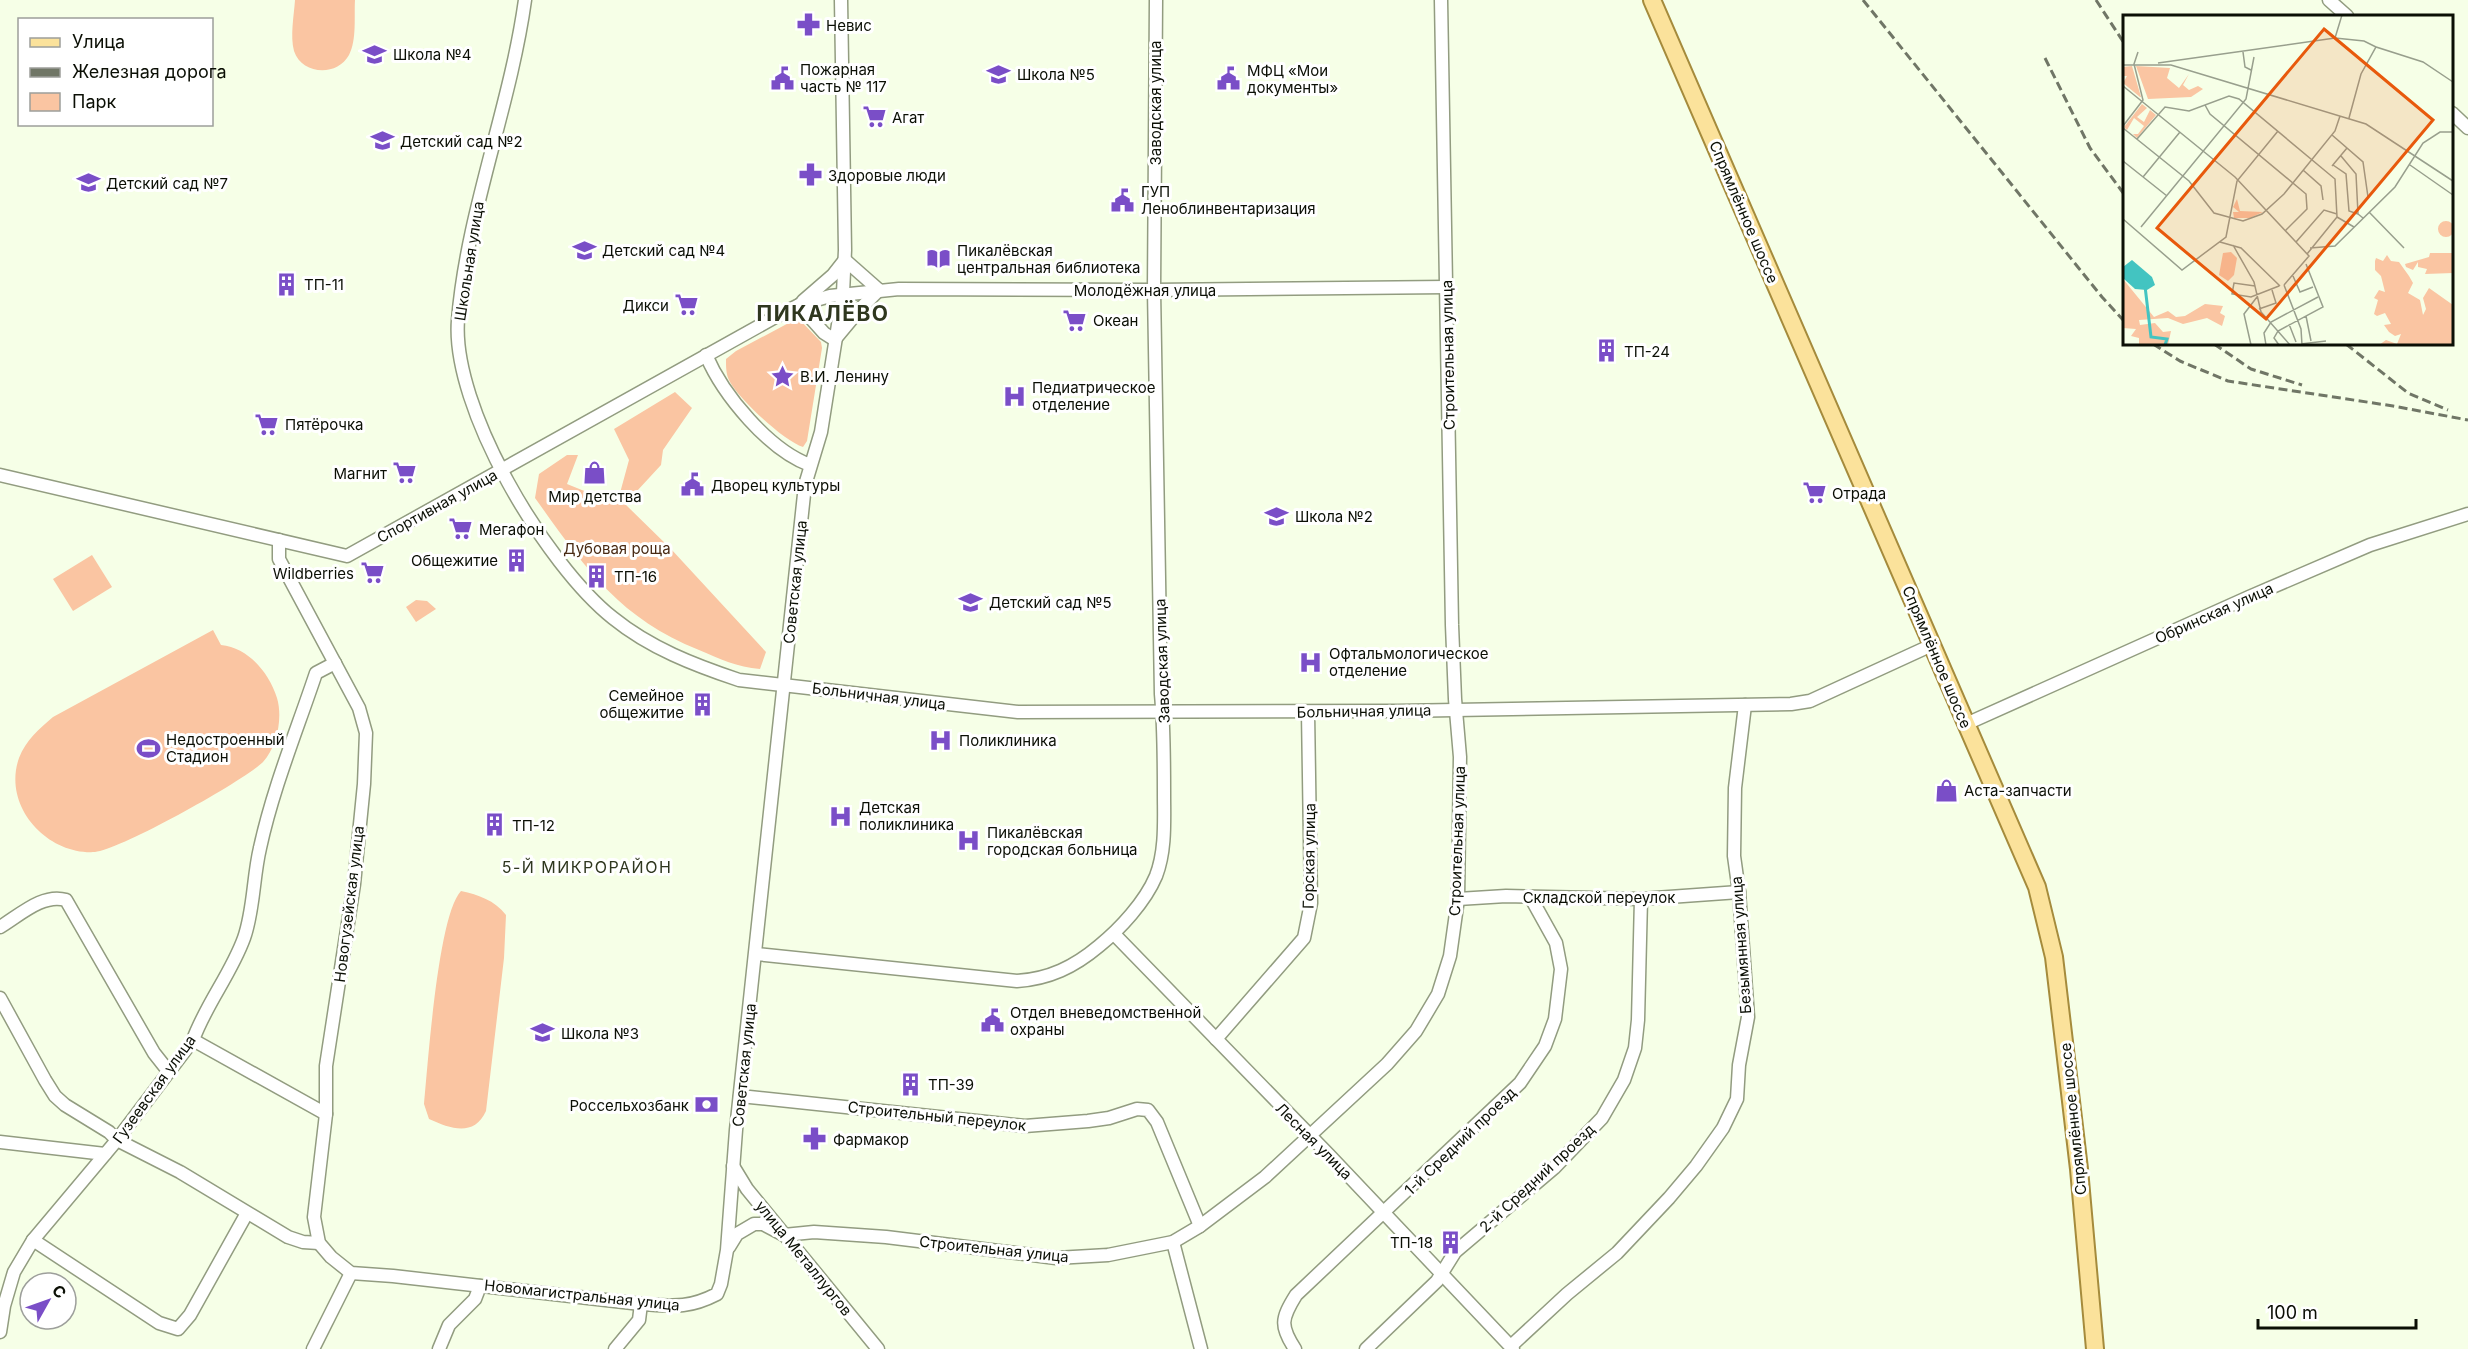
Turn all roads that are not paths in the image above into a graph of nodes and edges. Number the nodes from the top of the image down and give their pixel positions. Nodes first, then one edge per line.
1 (525, 0) edge
2 (841, 0) edge
3 (1156, 0) edge
4 (1441, 0) edge
5 (1652, 0) edge
6 (2329, 0) edge
7 (2346, 15) edge
8 (2453, 115) edge
9 (2468, 128) edge
10 (845, 260) junction
11 (1447, 287) junction
12 (879, 290) junction
13 (1154, 290) junction
14 (843, 293) junction
15 (799, 305) junction
16 (835, 340) junction
17 (706, 355) junction
18 (810, 465) junction
19 (502, 470) junction
20 (0, 475) edge
21 (2468, 514) edge
22 (279, 540) junction
23 (1932, 645) junction
24 (334, 663) junction
25 (785, 685) junction
26 (1745, 705) junction
27 (1456, 710) junction
28 (1308, 712) junction
29 (1163, 713) junction
30 (1966, 724) junction
31 (1739, 892) junction
32 (1531, 898) junction
33 (1458, 899) junction
34 (1641, 899) junction
35 (0, 927) edge
36 (1114, 934) junction
37 (756, 954) junction
38 (0, 998) edge
39 (193, 1040) junction
40 (1216, 1040) junction
41 (169, 1072) junction
42 (740, 1096) junction
43 (326, 1114) junction
44 (1308, 1135) junction
45 (117, 1140) junction
46 (0, 1142) edge
47 (105, 1154) junction
48 (733, 1166) junction
49 (1384, 1212) junction
50 (247, 1213) junction
51 (1200, 1226) junction
52 (784, 1235) junction
53 (33, 1240) junction
54 (1173, 1242) junction
55 (319, 1243) junction
56 (727, 1250) junction
57 (351, 1273) junction
58 (1441, 1273) junction
59 (480, 1286) junction
60 (641, 1304) junction
61 (0, 1332) edge
62 (1512, 1348) edge
63 (313, 1349) edge
64 (439, 1349) edge
65 (615, 1349) edge
66 (878, 1349) edge
67 (1202, 1349) edge
68 (1295, 1349) edge
69 (1365, 1349) edge
70 (2095, 1349) edge

1 - 19 street, Школьная улица
2 - 10 street, Советская улица
3 - 13 street, Заводская улица
4 - 11 street, Строительная улица
5 - 23 main road, Спрямлённое шоссе
6 - 7 street
8 - 9 street
10 - 12 street
10 - 14 street, Советская улица
10 - 15 street
11 - 13 street, Молодёжная улица
11 - 27 street, Строительная улица
12 - 13 street, Молодёжная улица
12 - 14 street, Молодёжная улица
12 - 16 street
13 - 29 street, Заводская улица
14 - 15 street, Спортивная улица
14 - 16 street, Советская улица
15 - 16 street
15 - 17 street, Спортивная улица
16 - 18 street, Советская улица
17 - 18 street
17 - 19 street, Спортивная улица
18 - 25 street, Советская улица
19 - 22 street, Спортивная улица
19 - 25 street, Школьная улица
20 - 22 street, Спортивная улица
21 - 30 street, Обринская улица
22 - 24 street, Новогузейская улица
23 - 26 street, Больничная улица
23 - 30 main road, Спрямлённое шоссе
24 - 39 street, Гузеевская улица
24 - 43 street, Новогузейская улица
25 - 29 street, Больничная улица
25 - 37 street, Советская улица
26 - 27 street, Больничная улица
26 - 31 street, Безымянная улица
27 - 28 street, Больничная улица
27 - 33 street, Строительная улица
28 - 29 street, Больничная улица
28 - 40 street, Горская улица
29 - 36 street, Заводская улица
30 - 70 main road, Спрямлённое шоссе
31 - 34 street, Складской переулок
31 - 62 street, Безымянная улица
32 - 33 street, Складской переулок
32 - 34 street, Складской переулок
32 - 49 street, 1-й Средний проезд
33 - 44 street, Строительная улица
34 - 58 street, 2-й Средний проезд
35 - 41 street
36 - 37 street, Заводская улица
36 - 40 street, Лесная улица
37 - 42 street, Советская улица
38 - 45 street
39 - 41 street, Гузеевская улица
39 - 43 street
40 - 44 street, Лесная улица
41 - 45 street, Гузеевская улица
42 - 48 street, Советская улица
42 - 51 street, Строительный переулок
43 - 55 street, Новогузейская улица
44 - 49 street, Лесная улица
44 - 51 street, Строительная улица
45 - 47 street, Гузеевская улица
45 - 50 street
46 - 47 street
47 - 53 street, Гузеевская улица
48 - 52 street, улица Металлургов
48 - 56 street, Новомагистральная улица
49 - 58 street, Лесная улица
49 - 68 street, 1-й Средний проезд
50 - 53 street
50 - 55 street
51 - 54 street, Строительная улица
52 - 54 street, Строительная улица
52 - 56 street
52 - 66 street, улица Металлургов
53 - 61 street, Гузеевская улица
54 - 67 street
55 - 57 street
56 - 60 street, Новомагистральная улица
57 - 59 street, Новомагистральная улица
57 - 63 street
58 - 62 street, Лесная улица
58 - 69 street, 2-й Средний проезд
59 - 60 street, Новомагистральная улица
59 - 64 street
60 - 65 street

